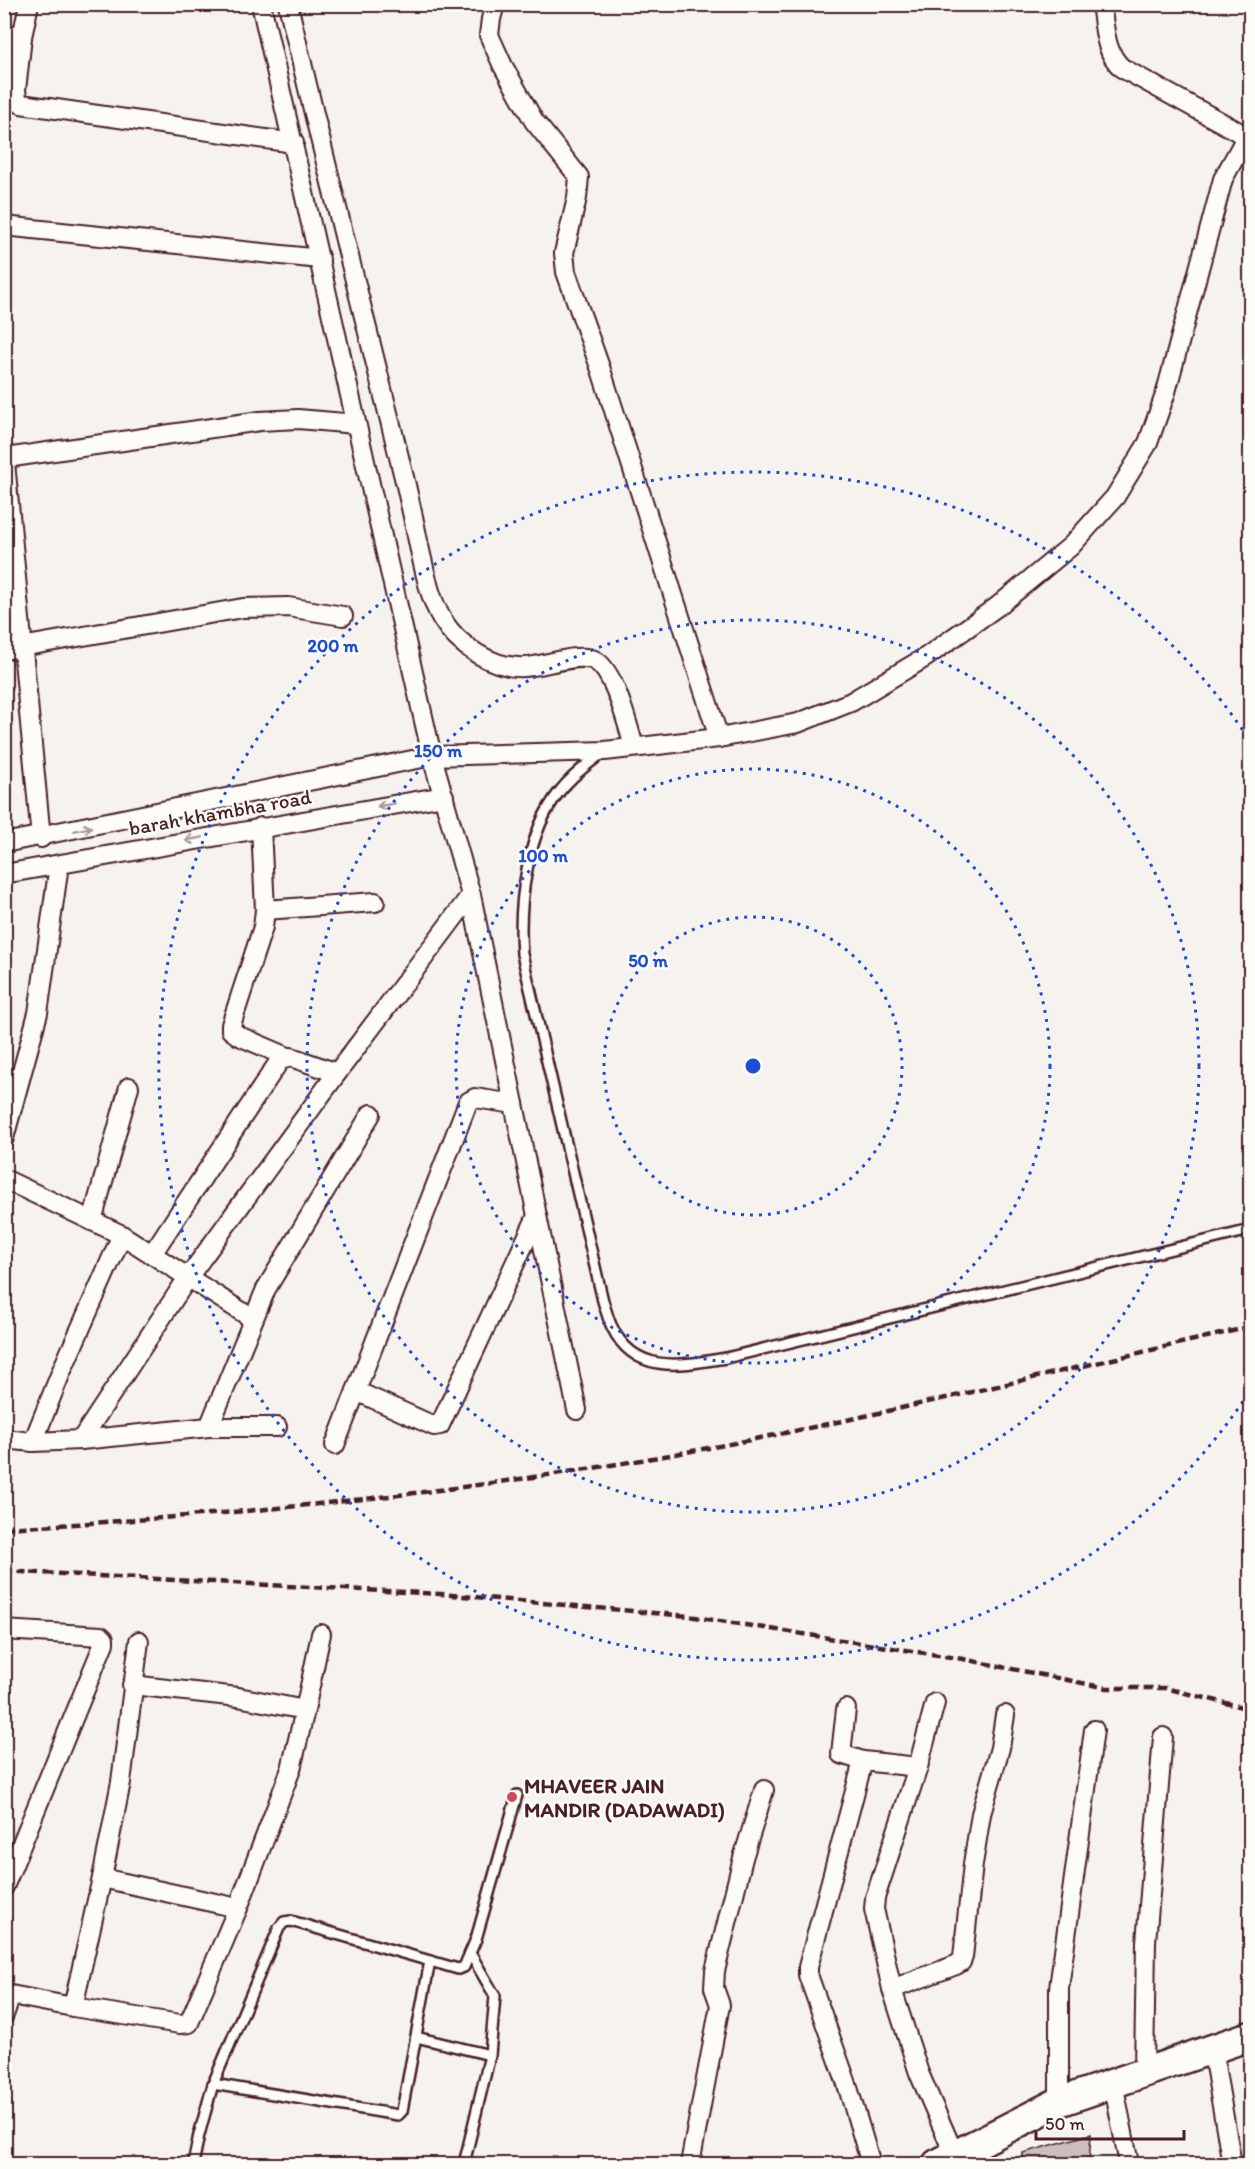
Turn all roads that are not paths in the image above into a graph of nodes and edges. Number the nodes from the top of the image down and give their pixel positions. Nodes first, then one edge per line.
1 (28, 4) edge
2 (261, 4) edge
3 (288, 4) edge
4 (495, 4) edge
5 (1101, 4) edge
6 (14, 35) edge
7 (1248, 133) edge
8 (294, 143) junction
9 (4, 226) edge
10 (320, 259) junction
11 (356, 424) junction
12 (5, 455) edge
13 (7, 486) edge
14 (343, 616) dead end
15 (23, 648) junction
16 (4, 650) edge
17 (719, 738) junction
18 (634, 747) junction
19 (605, 751) junction
20 (432, 756) junction
21 (444, 796) junction
22 (261, 827) junction
23 (41, 838) junction
24 (4, 843) edge
25 (59, 865) junction
26 (4, 874) edge
27 (471, 895) junction
28 (375, 902) dead end
29 (265, 910) junction
30 (288, 1056) junction
31 (337, 1072) junction
32 (129, 1087) dead end
33 (514, 1104) junction
34 (371, 1114) dead end
35 (4, 1138) edge
36 (4, 1179) edge
37 (537, 1216) junction
38 (92, 1221) junction
39 (1251, 1230) edge
40 (122, 1235) junction
41 (152, 1254) junction
42 (189, 1276) junction
43 (253, 1319) junction
44 (356, 1391) junction
45 (577, 1410) dead end
46 (209, 1427) junction
47 (277, 1427) dead end
48 (4, 1439) edge
49 (81, 1440) junction
50 (33, 1442) junction
51 (335, 1445) dead end
52 (4, 1630) edge
53 (321, 1635) dead end
54 (139, 1641) dead end
55 (132, 1686) junction
56 (935, 1703) dead end
57 (846, 1708) dead end
58 (305, 1710) junction
59 (1005, 1715) dead end
60 (1094, 1730) dead end
61 (1163, 1737) dead end
62 (863, 1761) junction
63 (918, 1767) junction
64 (764, 1790) dead end
65 (517, 1795) dead end
66 (102, 1878) junction
67 (4, 1887) edge
68 (238, 1908) junction
69 (470, 1953) junction
70 (430, 1961) junction
71 (892, 1989) junction
72 (73, 2007) junction
73 (4, 2014) edge
74 (1251, 2036) edge
75 (416, 2037) junction
76 (1212, 2048) junction
77 (490, 2055) junction
78 (1144, 2071) junction
79 (1113, 2082) junction
80 (213, 2084) junction
81 (1059, 2102) junction
82 (946, 2160) edge
83 (193, 2164) edge
84 (464, 2164) edge
85 (690, 2164) edge
86 (871, 2164) edge
87 (1130, 2164) edge
88 (1232, 2164) edge

1 - 6 street
2 - 8 street
3 - 18 street
4 - 17 street
5 - 7 street
6 - 8 street
7 - 17 street, barah khambha road
8 - 10 street
9 - 10 street
10 - 11 street
11 - 12 street
11 - 20 street
12 - 13 street
13 - 15 street
14 - 15 street
15 - 16 street
15 - 23 street
17 - 18 street, barah khambha road
18 - 19 street, barah khambha road
19 - 20 street, barah khambha road
19 - 39 lane
20 - 21 street
23 -> 20 street, barah khambha road
21 -> 22 street, barah khambha road
21 - 27 street
22 -> 25 street, barah khambha road
22 - 29 street
23 - 24 street, barah khambha road
25 - 26 street, barah khambha road
25 - 35 street
27 - 31 street
27 - 33 street
28 - 29 street
29 - 30 street
30 - 31 street
30 - 41 street
31 - 42 street
32 - 38 street
33 - 37 street
33 - 44 street
34 - 43 street
36 - 38 street
37 - 44 street
37 - 45 street
38 - 40 street
40 - 41 street
40 - 50 street
41 - 42 street
42 - 43 street
42 - 49 street
43 - 46 street
44 - 51 street
46 - 47 street
46 - 49 street
48 - 50 street
49 - 50 street
52 - 67 street
53 - 58 street
54 - 55 street
55 - 58 street
55 - 66 street
56 - 63 street
57 - 62 street
58 - 68 street
59 - 71 street
60 - 81 street
61 - 78 street
62 - 63 street
62 - 86 street
63 - 71 street
64 - 85 street
65 - 69 lane
66 - 68 street
66 - 72 street
68 - 72 street
69 - 70 lane
69 - 77 lane
70 - 75 lane
70 - 80 lane
71 - 82 street
72 - 73 street
74 - 76 main road
75 - 77 lane
75 - 80 lane
76 - 78 main road
76 - 88 street
77 - 84 lane
78 - 79 main road
79 - 81 main road
79 - 87 street
80 - 83 lane
81 - 82 main road

